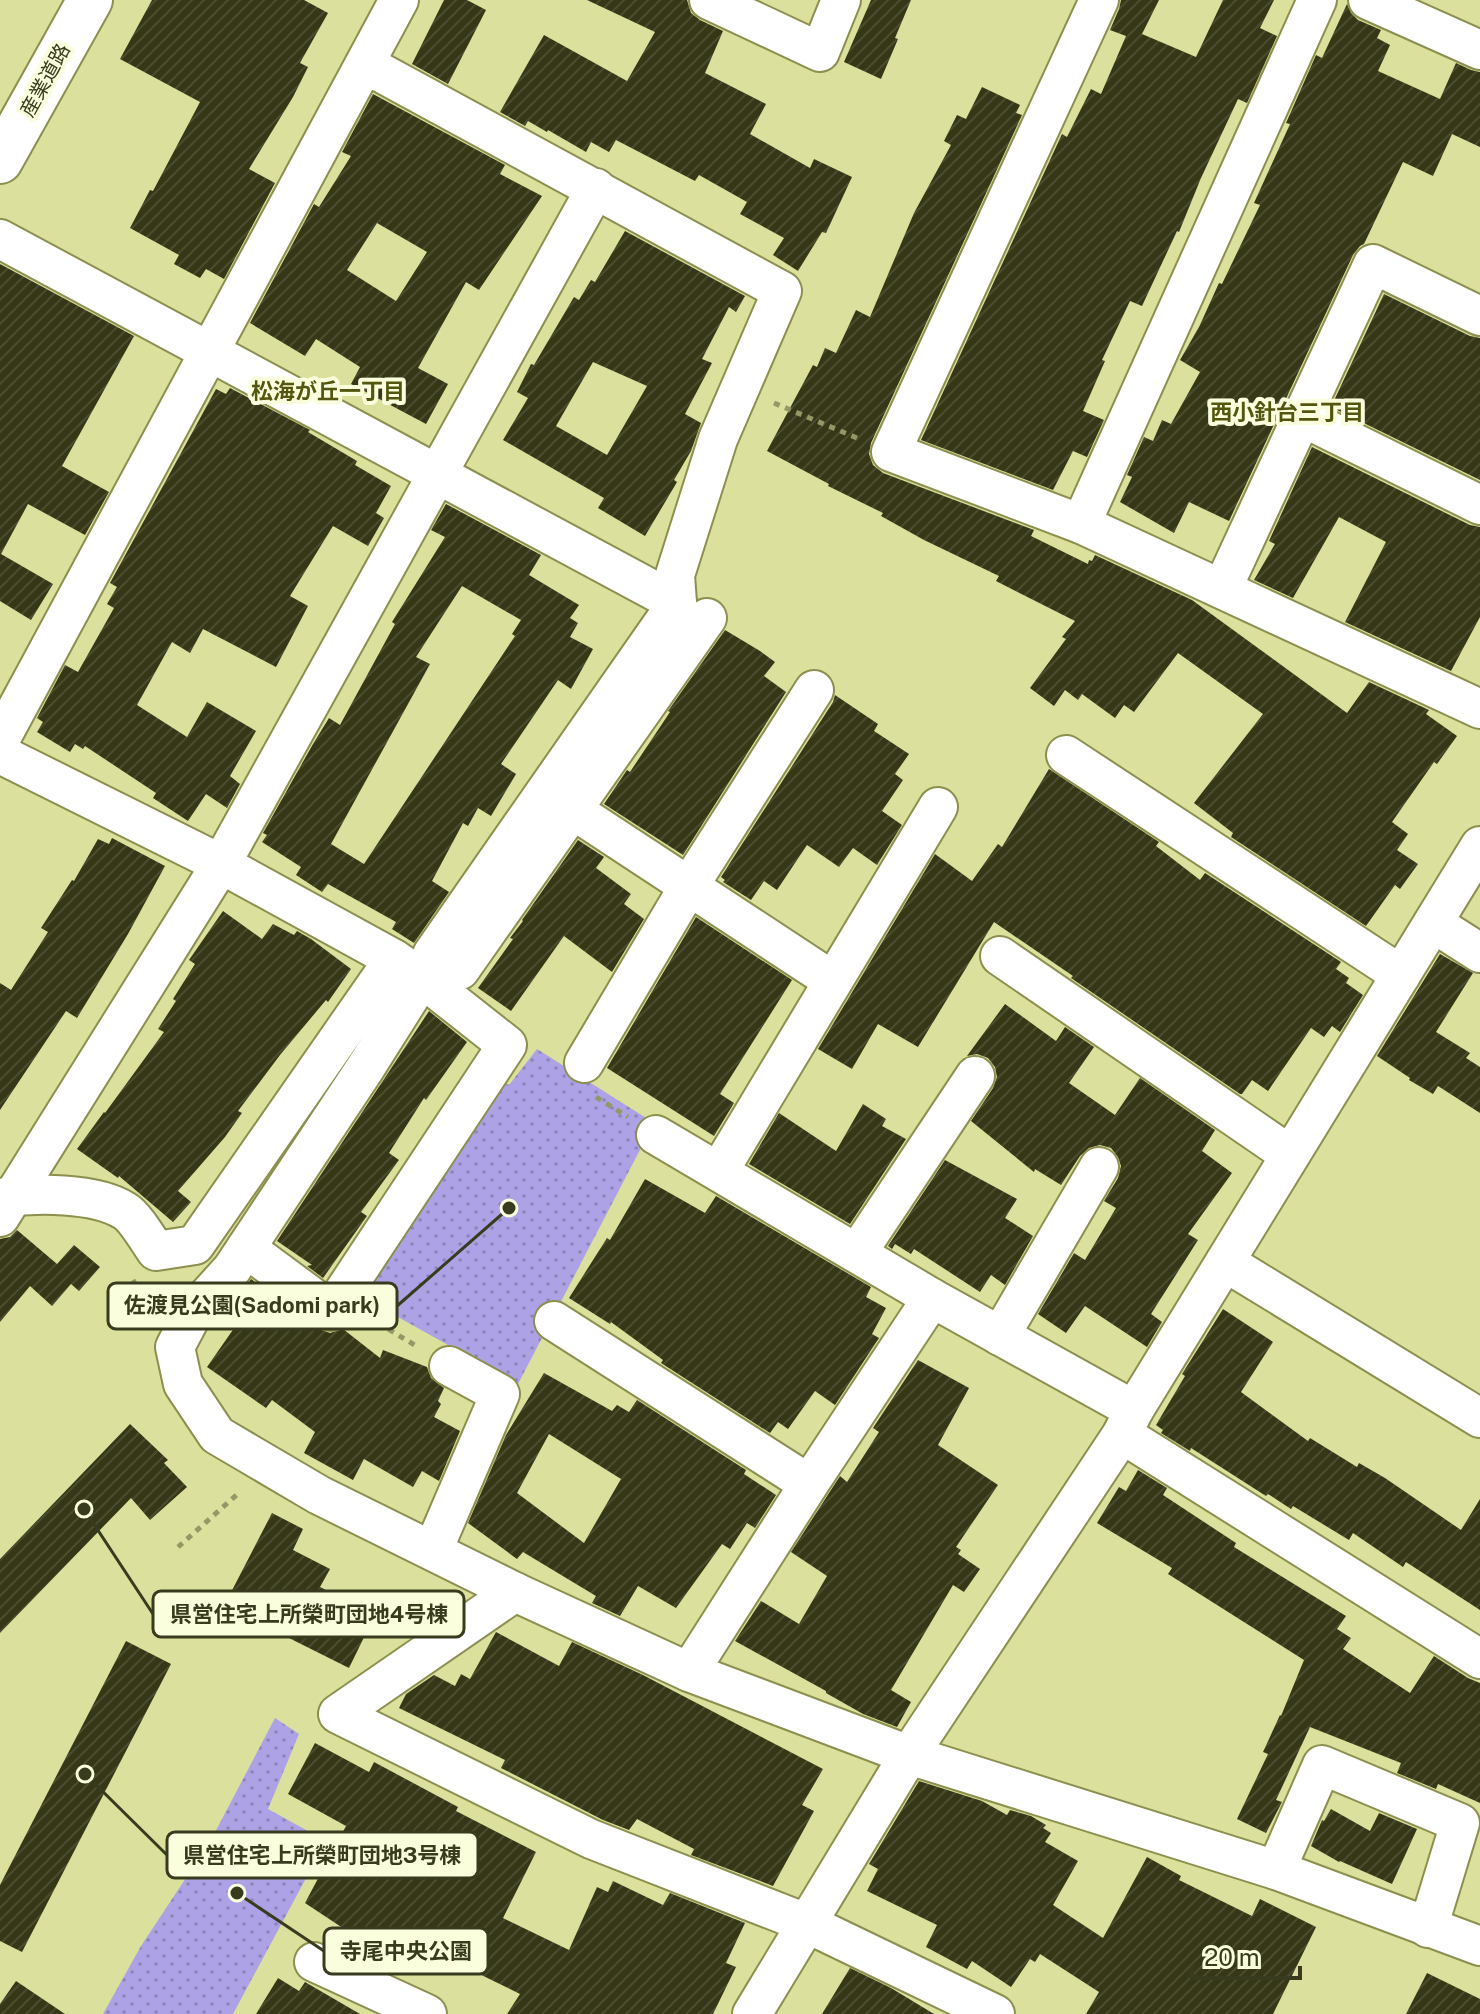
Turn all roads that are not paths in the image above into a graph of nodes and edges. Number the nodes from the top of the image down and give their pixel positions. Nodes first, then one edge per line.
1 (90, 0) edge
2 (399, 0) edge
3 (709, 0) edge
4 (841, 0) edge
5 (1099, 0) edge
6 (1317, 0) edge
7 (1368, 0) edge
8 (1480, 50) edge
9 (365, 64) junction
10 (0, 161) edge
11 (596, 188) junction
12 (0, 239) edge
13 (1480, 316) edge
14 (210, 353) junction
15 (1302, 417) junction
16 (437, 474) junction
17 (1480, 505) edge
18 (1081, 524) junction
19 (1222, 589) junction
20 (692, 610) junction
21 (814, 690) dead end
22 (1480, 709) edge
23 (0, 740) edge
24 (0, 754) edge
25 (1066, 755) dead end
26 (938, 807) dead end
27 (573, 810) junction
28 (1480, 846) edge
29 (221, 864) junction
30 (689, 886) junction
31 (1433, 923) junction
32 (1480, 953) edge
33 (1000, 956) dead end
34 (408, 968) junction
35 (460, 970) dead end
36 (1401, 975) junction
37 (833, 981) junction
38 (584, 1063) dead end
39 (975, 1076) dead end
40 (656, 1135) dead end
41 (1290, 1155) junction
42 (1099, 1167) dead end
43 (719, 1171) junction
44 (4, 1204) edge
45 (246, 1248) junction
46 (857, 1253) junction
47 (1225, 1262) junction
48 (932, 1298) junction
49 (554, 1321) dead end
50 (1000, 1336) junction
51 (449, 1366) road end
52 (1480, 1418) edge
53 (1128, 1422) junction
54 (809, 1484) junction
55 (433, 1550) junction
56 (515, 1592) junction
57 (1480, 1659) edge
58 (689, 1672) junction
59 (909, 1755) junction
60 (1276, 1870) junction
61 (806, 1923) junction
62 (1428, 1928) junction
63 (1480, 1946) edge
64 (314, 1962) dead end
65 (427, 2014) edge
66 (752, 2014) edge
67 (995, 2014) edge

1 - 10 street, 産業道路
2 - 9 street
3 - 4 street
5 - 18 street
6 - 18 street
7 - 8 street
9 - 11 street
9 - 14 street
11 - 16 street
11 - 20 street
12 - 14 street
13 - 15 street
14 - 16 street
14 - 23 street
15 - 17 street
15 - 19 street
16 - 20 street
16 - 29 street
18 - 19 street
19 - 22 street
20 - 27 street
20 - 34 street
21 - 30 street
24 - 29 street
25 - 36 street
26 - 37 street
27 - 30 street
27 - 35 street
28 - 31 street
29 - 34 street
29 - 44 street
30 - 37 street
30 - 38 street
31 - 32 street
31 - 36 street
33 - 41 street
34 - 44 street
34 - 45 street
34 - 45 street
36 - 41 street
37 - 43 street
39 - 46 street
40 - 43 street
41 - 47 street
42 - 50 street
43 - 46 street
45 - 55 street
46 - 48 street
47 - 52 street
47 - 53 street
48 - 50 street
48 - 54 street
49 - 54 street
50 - 53 street
51 - 55 street
53 - 57 street
53 - 59 street
54 - 58 street
55 - 56 street
56 - 58 street
56 - 61 street
58 - 59 street
59 - 60 street
59 - 61 street
60 - 62 street
60 - 62 street
61 - 66 street
61 - 67 street
62 - 63 street
64 - 65 street

